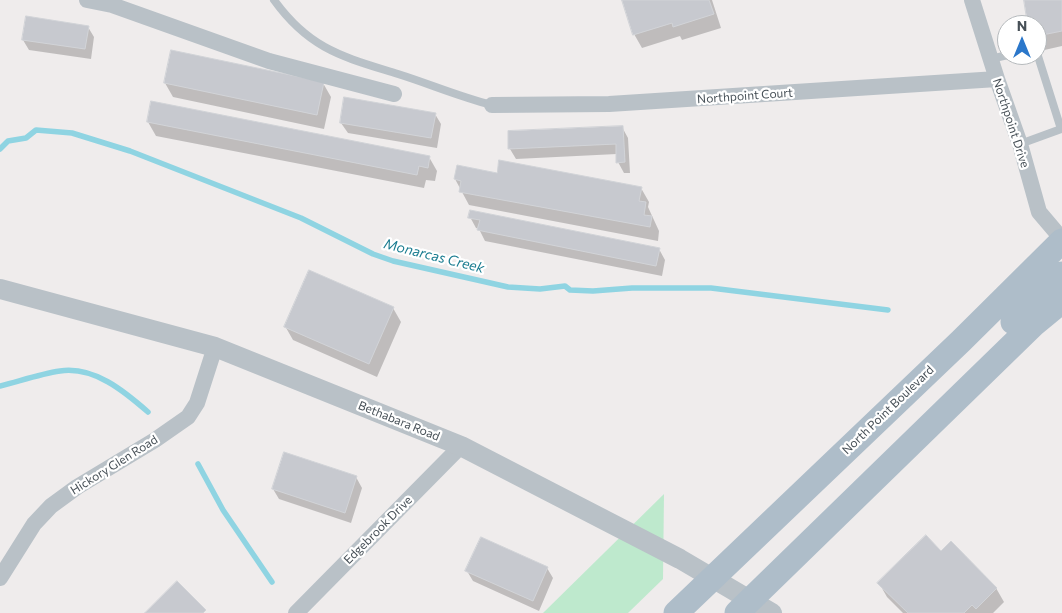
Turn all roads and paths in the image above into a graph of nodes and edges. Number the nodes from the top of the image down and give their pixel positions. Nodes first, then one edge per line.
1 (87, 0) edge
2 (274, 0) edge
3 (972, 0) edge
4 (997, 57) edge
5 (990, 59) junction
6 (1041, 65) edge
7 (997, 80) junction
8 (394, 94) dead end
9 (492, 106) joint
10 (1020, 144) junction
11 (1062, 240) edge
12 (1062, 274) edge
13 (0, 289) edge
14 (1062, 301) edge
15 (215, 347) junction
16 (985, 373) junction
17 (461, 446) junction
18 (713, 577) junction
19 (0, 578) edge
20 (744, 607) edge
21 (296, 613) edge
22 (676, 613) edge
23 (772, 613) edge

1 - 8 street
2 - 9 lane
3 - 5 street, Northpoint Drive
4 - 5 lane
5 - 7 street, Northpoint Drive
6 - 10 lane
7 - 9 street, Northpoint Court
7 - 10 street, Northpoint Drive
10 - 11 street, Northpoint Drive
11 - 18 main road, North Point Boulevard
12 - 16 main road
13 - 15 street, Bethabara Road
14 - 16 main road
15 - 17 street, Bethabara Road
15 - 19 street, Hickory Glen Road
16 - 20 main road
17 - 18 street, Bethabara Road
17 - 21 street, Edgebrook Drive
18 - 20 street, Bethabara Road
18 - 22 main road, North Point Boulevard
20 - 23 street, Bethabara Road

